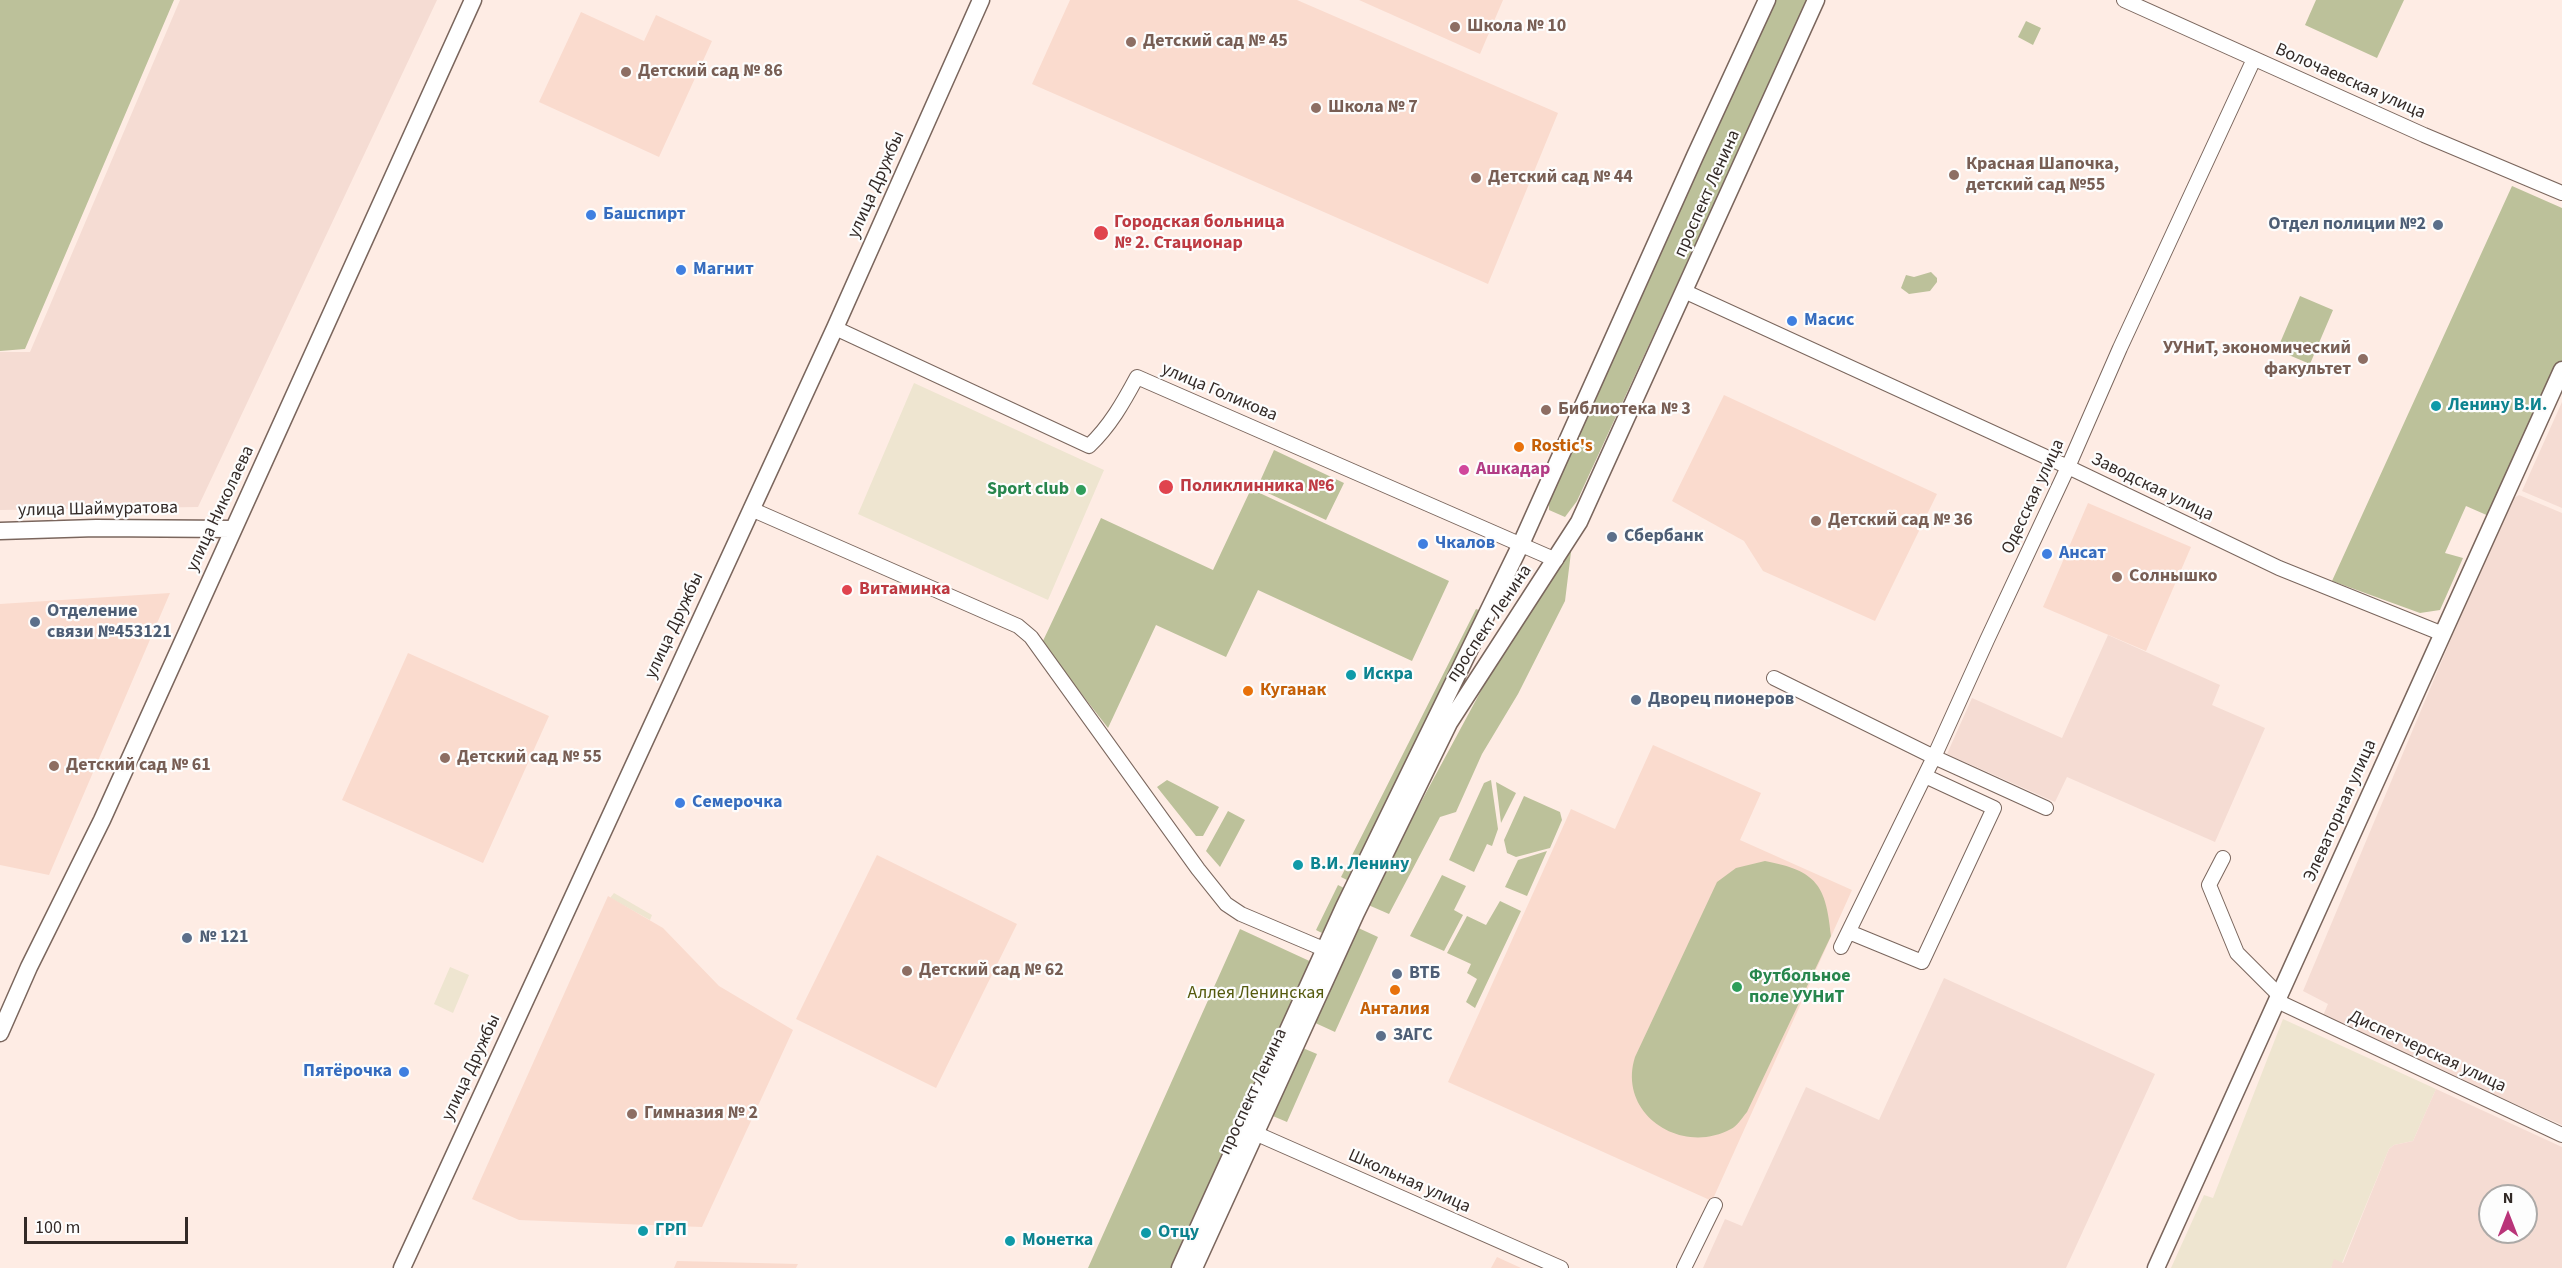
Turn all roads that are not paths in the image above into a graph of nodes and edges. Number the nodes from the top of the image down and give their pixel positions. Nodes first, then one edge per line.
1 (473, 0) edge
2 (981, 0) edge
3 (1767, 0) edge
4 (1816, 0) edge
5 (2124, 0) edge
6 (2254, 59) junction
7 (2562, 193) edge
8 (1686, 292) junction
9 (835, 328) junction
10 (2562, 370) edge
11 (2068, 467) junction
12 (751, 509) junction
13 (232, 529) junction
14 (0, 531) edge
15 (1521, 544) junction
16 (1556, 560) junction
17 (2443, 634) junction
18 (1774, 678) dead end
19 (1934, 757) junction
20 (1925, 776) junction
21 (2046, 808) dead end
22 (2223, 858) dead end
23 (1849, 932) junction
24 (1841, 947) dead end
25 (1331, 953) junction
26 (2278, 999) junction
27 (0, 1033) edge
28 (1250, 1131) junction
29 (2562, 1135) edge
30 (1715, 1205) dead end
31 (402, 1268) edge
32 (1180, 1268) edge
33 (1194, 1268) edge
34 (1561, 1268) edge
35 (1684, 1268) edge
36 (2156, 1268) edge

1 - 13 main road, улица Николаева
2 - 9 main road, улица Дружбы
3 - 15 main road, проспект Ленина
4 - 8 main road, проспект Ленина
5 - 6 street, Волочаевская улица
6 - 7 street, Волочаевская улица
6 - 11 street, Одесская улица
8 - 11 street, Заводская улица
8 - 16 main road, проспект Ленина
9 - 12 main road, улица Дружбы
9 - 15 street, улица Голикова
10 - 17 main road, Элеваторная улица
11 - 17 street, Заводская улица
11 - 19 street, Одесская улица
12 - 25 street
12 - 31 main road, улица Дружбы
13 - 14 main road, улица Шаймуратова
13 - 27 main road, улица Николаева
15 - 16 street, улица Голикова
15 - 25 main road, проспект Ленина
16 - 25 main road, проспект Ленина
17 - 26 main road, Элеваторная улица
18 - 19 street
19 - 20 street, Одесская улица
19 - 21 street
20 - 23 street, Одесская улица
20 - 23 street
22 - 26 street
23 - 24 street, Одесская улица
25 - 28 main road, проспект Ленина
26 - 29 street, Диспетчерская улица
26 - 36 main road, Элеваторная улица
28 - 32 main road, проспект Ленина
28 - 33 main road, проспект Ленина
28 - 34 street, Школьная улица
30 - 35 street

